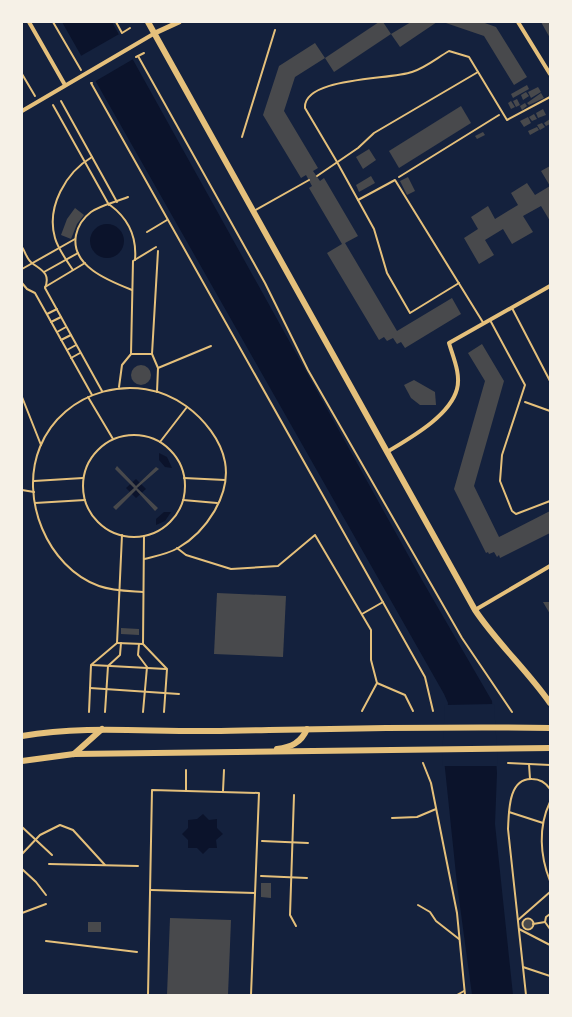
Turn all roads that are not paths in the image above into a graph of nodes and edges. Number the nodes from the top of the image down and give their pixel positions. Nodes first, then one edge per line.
1 (29, 22) edge
2 (148, 22) edge
3 (179, 22) edge
4 (518, 22) edge
5 (154, 33) junction
6 (478, 72) junction
7 (550, 74) edge
8 (65, 85) junction
9 (550, 96) edge
10 (22, 111) edge
11 (337, 162) junction
12 (317, 176) dead end
13 (309, 180) dead end
14 (358, 200) junction
15 (253, 212) junction
16 (459, 283) junction
17 (550, 286) edge
18 (512, 308) junction
19 (490, 320) junction
20 (484, 324) junction
21 (550, 381) edge
22 (387, 452) junction
23 (550, 501) edge
24 (550, 566) edge
25 (475, 610) junction
26 (550, 703) edge
27 (550, 728) edge
28 (103, 729) junction
29 (307, 729) junction
30 (22, 736) edge
31 (550, 748) edge
32 (262, 753) junction
33 (74, 754) junction
34 (22, 761) edge

1 - 8 street
2 - 5 main road
3 - 5 street
4 - 7 street
5 - 8 street
5 - 15 main road
6 - 9 lane
6 - 11 lane
6 - 11 lane
8 - 10 street
11 - 12 lane
11 - 14 lane
13 - 15 lane
14 - 16 lane
14 - 16 lane
15 - 22 main road
16 - 20 lane
17 - 18 street
18 - 19 street
18 - 21 lane
19 - 20 street
19 - 23 lane
20 - 22 street
22 - 25 main road
24 - 25 street
25 - 26 main road
27 - 29 main road
28 - 29 main road
28 - 30 main road
28 - 33 main road
29 - 32 main road
31 - 32 main road
32 - 33 main road
33 - 34 main road

